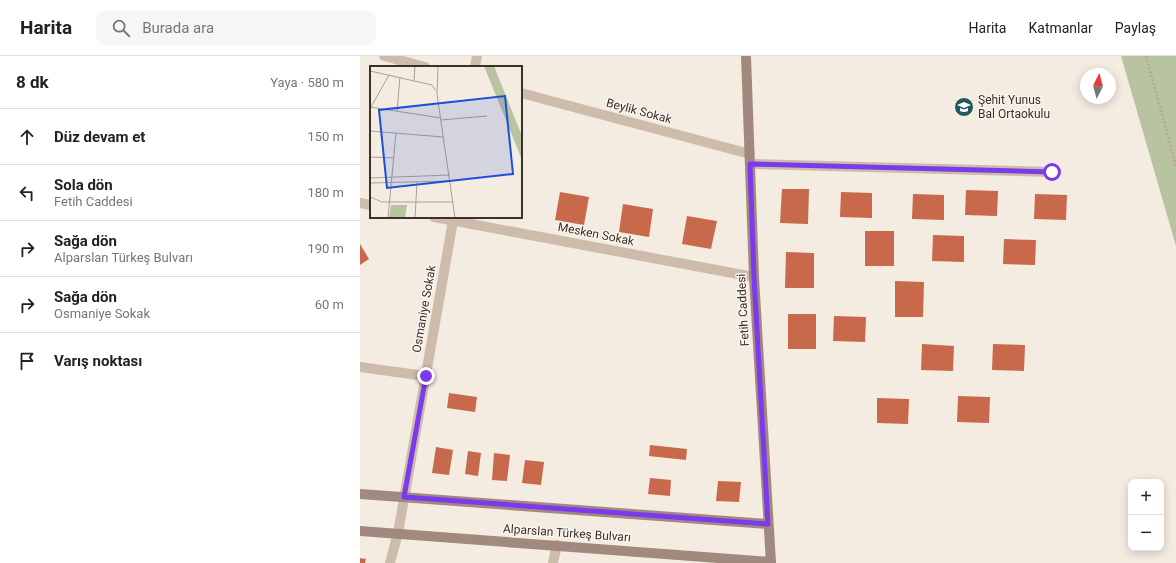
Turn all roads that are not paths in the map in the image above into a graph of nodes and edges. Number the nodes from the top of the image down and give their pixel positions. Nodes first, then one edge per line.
1 (384, 56) edge
2 (477, 56) edge
3 (746, 56) edge
4 (421, 66) edge
5 (475, 66) edge
6 (522, 93) edge
7 (750, 159) junction
8 (1052, 172) dead end
9 (360, 203) edge
10 (370, 205) edge
11 (439, 218) edge
12 (453, 221) junction
13 (754, 277) junction
14 (360, 367) edge
15 (426, 376) junction
16 (360, 494) edge
17 (404, 497) junction
18 (768, 524) junction
19 (360, 531) edge
20 (398, 533) junction
21 (557, 545) junction
22 (771, 562) edge
23 (390, 563) edge
24 (553, 563) edge

1 - 4 street
2 - 5 street
3 - 7 main road, Fetih Caddesi
6 - 7 street, Beylik Sokak
7 - 8 street, Beylik Sokak
7 - 13 main road, Fetih Caddesi
9 - 10 street
11 - 12 street, Mesken Sokak
12 - 13 street, Mesken Sokak
12 - 15 street, Osmaniye Sokak
13 - 18 main road, Fetih Caddesi
14 - 15 street
15 - 17 street, Osmaniye Sokak
16 - 17 main road, Alparslan Türkeş Bulvarı
17 - 18 main road, Alparslan Türkeş Bulvarı
17 - 20 street, Osmaniye Sokak
18 - 22 main road, Fetih Caddesi
19 - 20 main road, Alparslan Türkeş Bulvarı
20 - 21 main road, Alparslan Türkeş Bulvarı
20 - 23 street, Osmaniye Sokak
21 - 22 main road, Alparslan Türkeş Bulvarı
21 - 24 street

